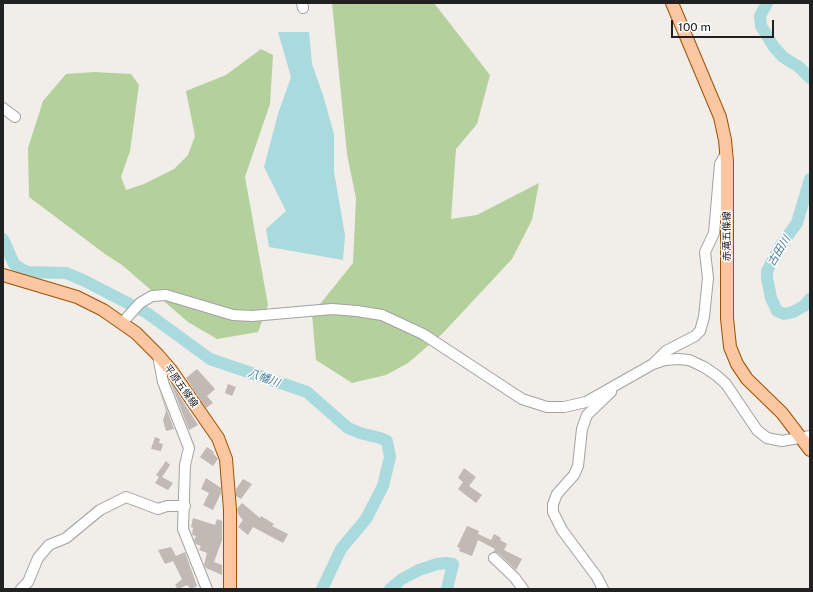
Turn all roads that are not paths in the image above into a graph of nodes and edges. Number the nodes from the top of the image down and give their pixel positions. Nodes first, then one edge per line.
1 (672, 3) edge
2 (3, 108) edge
3 (15, 117) dead end
4 (727, 152) junction
5 (3, 275) edge
6 (127, 318) junction
7 (158, 355) junction
8 (653, 364) junction
9 (612, 389) junction
10 (806, 437) edge
11 (810, 450) edge
12 (185, 506) junction
13 (494, 558) dead end
14 (21, 589) edge
15 (207, 589) edge
16 (230, 589) edge
17 (523, 589) edge
18 (603, 589) edge

1 - 4 main road, 赤滝五條線
2 - 3 street
4 - 8 street
4 - 10 main road, 赤滝五條線
5 - 6 main road, 平原五條線
6 - 7 main road, 平原五條線
6 - 9 street
7 - 12 street
7 - 16 main road, 平原五條線
8 - 9 street
8 - 10 street
9 - 18 street
10 - 11 main road, 赤滝五條線
12 - 14 street
12 - 15 street
13 - 17 street

